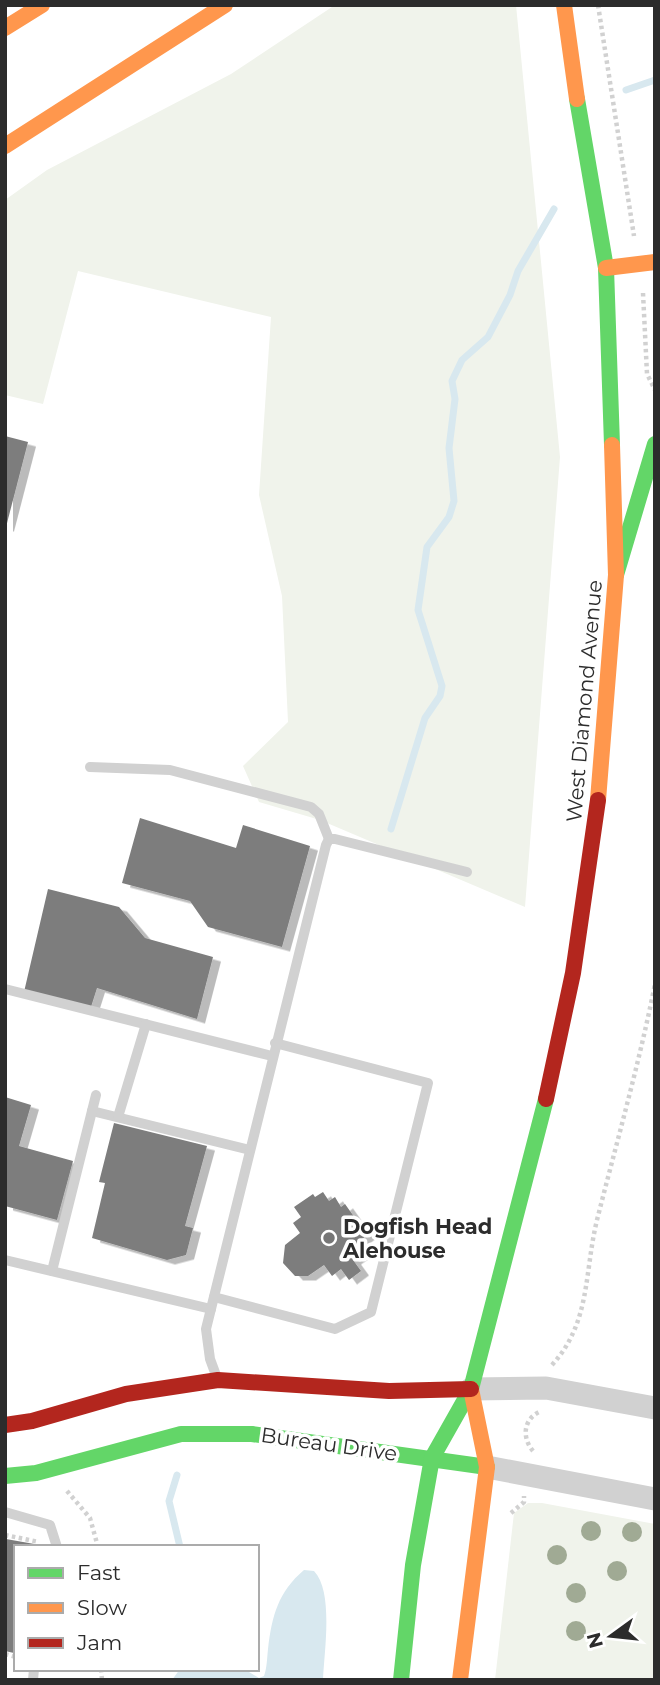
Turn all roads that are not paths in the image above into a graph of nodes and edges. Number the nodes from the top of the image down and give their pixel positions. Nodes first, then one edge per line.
1 (42, 5) edge
2 (225, 5) edge
3 (564, 5) edge
4 (5, 28) edge
5 (5, 146) edge
6 (646, 263) edge
7 (607, 268) junction
8 (655, 444) edge
9 (616, 575) junction
10 (90, 767) dead end
11 (329, 839) junction
12 (467, 872) dead end
13 (5, 989) edge
14 (146, 1024) junction
15 (275, 1043) junction
16 (272, 1056) junction
17 (96, 1095) dead end
18 (92, 1111) junction
19 (118, 1117) junction
20 (250, 1150) junction
21 (5, 1260) edge
22 (52, 1270) junction
23 (214, 1297) junction
24 (211, 1309) junction
25 (218, 1380) junction
26 (471, 1389) junction
27 (655, 1408) edge
28 (5, 1425) edge
29 (432, 1458) junction
30 (487, 1467) junction
31 (5, 1476) edge
32 (655, 1499) edge
33 (5, 1512) edge
34 (57, 1545) edge
35 (401, 1680) edge
36 (460, 1680) edge

1 - 4 main road
2 - 5 main road
3 - 7 main road, West Diamond Avenue
6 - 7 main road
7 - 9 main road, West Diamond Avenue
8 - 9 main road
9 - 26 main road, West Diamond Avenue
10 - 11 lane
11 - 12 lane
11 - 15 lane
13 - 14 lane
14 - 16 lane
14 - 19 lane
15 - 16 lane
15 - 23 lane
16 - 20 lane
17 - 18 lane
18 - 19 lane
18 - 22 lane
19 - 20 lane
20 - 23 lane
21 - 22 lane
22 - 24 lane
23 - 24 lane
24 - 25 lane
25 - 26 main road
25 - 28 main road
26 - 27 street
26 - 29 main road, West Diamond Avenue
26 - 30 main road, West Diamond Avenue
29 - 30 main road, Bureau Drive
29 - 31 main road, Bureau Drive
29 - 35 main road, West Diamond Avenue
30 - 32 street, Bureau Drive
30 - 36 main road, West Diamond Avenue
33 - 34 lane

